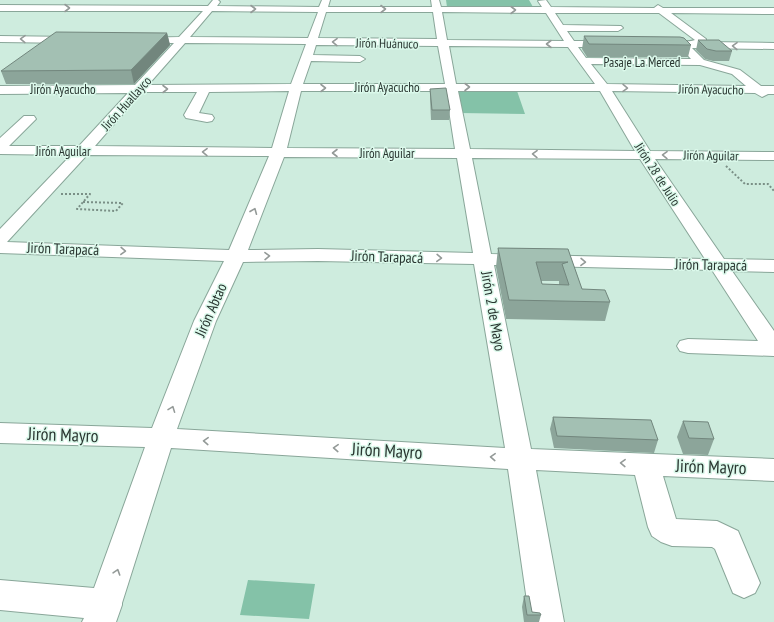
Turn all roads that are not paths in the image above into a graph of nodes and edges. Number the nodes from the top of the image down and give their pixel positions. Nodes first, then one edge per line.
1 (3, 0) edge
2 (649, 0) edge
3 (0, 2) edge
4 (763, 3) dead end
5 (214, 4) edge
6 (324, 5) edge
7 (435, 5) edge
8 (545, 5) edge
9 (0, 8) edge
10 (99, 8) junction
11 (236, 9) junction
12 (661, 10) junction
13 (774, 10) edge
14 (87, 17) dead end
15 (227, 20) dead end
16 (661, 22) dead end
17 (676, 22) junction
18 (560, 28) junction
19 (618, 28) dead end
20 (219, 30) dead end
21 (68, 31) edge
22 (0, 39) edge
23 (56, 40) junction
24 (80, 40) edge
25 (134, 40) edge
26 (181, 40) junction
27 (210, 41) junction
28 (442, 44) junction
29 (571, 44) junction
30 (624, 44) edge
31 (654, 44) edge
32 (692, 45) junction
33 (774, 46) edge
34 (44, 49) edge
35 (309, 50) junction
36 (360, 59) dead end
37 (583, 61) junction
38 (700, 62) junction
39 (451, 87) junction
40 (603, 87) junction
41 (296, 88) junction
42 (138, 89) junction
43 (205, 89) junction
44 (0, 90) edge
45 (758, 90) junction
46 (774, 90) edge
47 (774, 102) edge
48 (207, 118) dead end
49 (29, 119) dead end
50 (0, 146) edge
51 (0, 150) edge
52 (83, 151) junction
53 (278, 153) junction
54 (464, 153) junction
55 (645, 155) junction
56 (774, 156) edge
57 (0, 239) edge
58 (0, 246) edge
59 (236, 256) junction
60 (483, 260) junction
61 (718, 265) junction
62 (774, 266) edge
63 (688, 346) dead end
64 (774, 348) edge
65 (0, 433) edge
66 (161, 438) junction
67 (520, 459) junction
68 (646, 464) junction
69 (774, 470) edge
70 (744, 583) dead end
71 (0, 595) edge
72 (103, 613) edge
73 (547, 622) edge

1 - 3 street
2 - 12 street
4 - 13 street
5 - 10 street
5 - 11 street
5 - 26 street, Jirón Huallayco
6 -> 7 street
11 -> 6 street
6 - 35 street, Jirón Abtao
7 -> 8 street
7 - 28 street, Jirón 2 de Mayo
8 - 12 street
8 - 18 street, Jirón 28 de Julio
9 -> 10 street
10 - 14 street
11 - 15 street
12 - 13 street
12 - 17 street
16 - 17 street
17 - 32 street
18 - 19 street
18 - 29 street, Jirón 28 de Julio
20 - 27 street
21 - 23 street
23 -> 22 street
23 - 24 street
23 - 34 street
25 - 26 street, Jirón Huánuco
26 - 27 street, Jirón Huánuco
26 - 42 street, Jirón Huallayco
27 - 35 street, Jirón Huánuco
29 -> 28 street, Jirón Huánuco
28 -> 35 street, Jirón Huánuco
28 - 39 street, Jirón 2 de Mayo
29 - 30 street, Jirón Huánuco
29 - 37 street, Jirón 28 de Julio
31 - 32 street
33 -> 32 street
32 - 38 street
35 - 36 street
35 - 41 street, Jirón Abtao
37 - 38 street, Pasaje La Merced
37 - 40 street, Jirón 28 de Julio
38 - 45 street
39 -> 40 street, Jirón Ayacucho
41 -> 39 street, Jirón Ayacucho
39 - 54 street, Jirón 2 de Mayo
40 -> 45 street, Jirón Ayacucho
40 - 55 street, Jirón 28 de Julio
41 - 43 street, Jirón Ayacucho
41 - 53 street, Jirón Abtao
42 -> 43 street, Jirón Ayacucho
42 - 44 street, Jirón Ayacucho
42 - 52 street, Jirón Huallayco
43 - 48 street
45 - 46 street, Jirón Ayacucho
45 - 47 street
49 - 50 street
51 - 52 street, Jirón Aguilar
53 -> 52 street, Jirón Aguilar
52 - 57 street, Jirón Huallayco
54 -> 53 street, Jirón Aguilar
59 -> 53 street, Jirón Abtao
55 -> 54 street, Jirón Aguilar
54 - 60 street, Jirón 2 de Mayo
56 -> 55 street, Jirón Aguilar
55 - 61 street, Jirón 28 de Julio
58 -> 59 street, Jirón Tarapacá
59 -> 60 street, Jirón Tarapacá
66 -> 59 street, Jirón Abtao
60 -> 61 street, Jirón Tarapacá
60 - 67 street, Jirón 2 de Mayo
61 - 62 street, Jirón Tarapacá
61 - 64 street, Jirón 28 de Julio
63 - 64 street
65 - 66 street, Jirón Mayro
67 -> 66 street, Jirón Mayro
72 -> 66 street, Jirón Abtao
68 -> 67 street, Jirón Mayro
67 - 73 street, Jirón 2 de Mayo
68 - 69 street, Jirón Mayro
68 - 70 street
71 - 72 street

